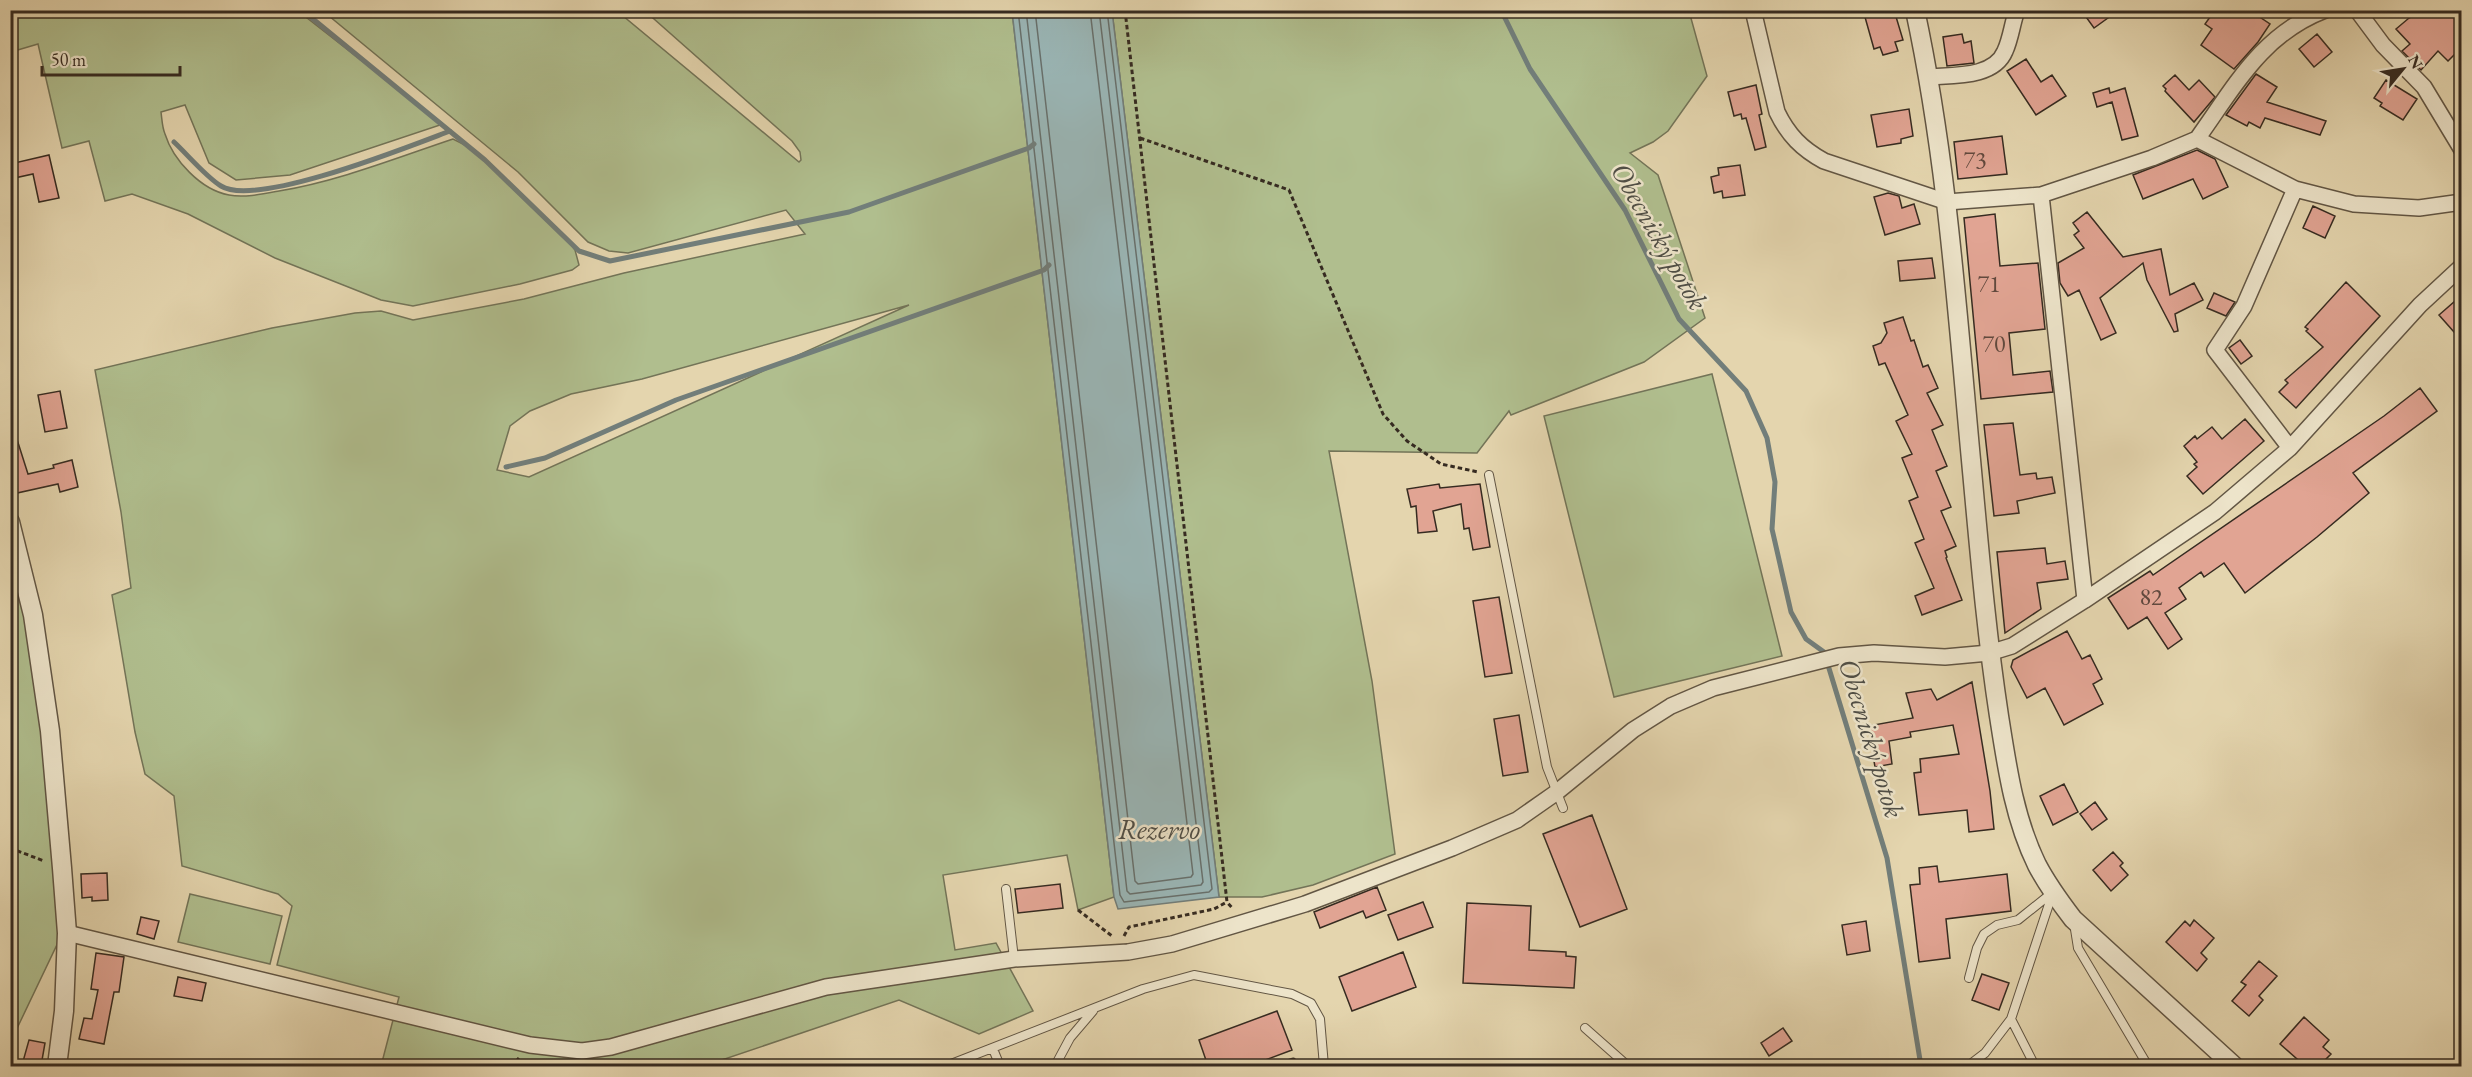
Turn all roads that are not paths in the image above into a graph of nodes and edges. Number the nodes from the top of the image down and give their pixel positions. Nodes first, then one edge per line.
1 (1753, 10) edge
2 (1915, 10) edge
3 (2017, 10) edge
4 (2325, 10) edge
5 (2357, 10) edge
6 (1929, 77) junction
7 (2198, 139) junction
8 (2462, 150) edge
9 (2295, 189) junction
10 (2042, 195) junction
11 (1947, 202) junction
12 (2462, 202) edge
13 (2462, 266) edge
14 (2290, 448) junction
15 (1489, 475) road end
16 (10, 522) edge
17 (2085, 600) junction
18 (1989, 653) junction
19 (1557, 792) junction
20 (1563, 808) dead end
21 (1006, 889) dead end
22 (2053, 892) junction
23 (2073, 919) junction
24 (67, 933) junction
25 (1014, 959) junction
26 (1969, 978) dead end
27 (1094, 1010) junction
28 (2011, 1019) junction
29 (1585, 1028) dead end
30 (993, 1049) junction
31 (57, 1066) edge
32 (946, 1066) edge
33 (1000, 1066) edge
34 (1055, 1066) edge
35 (1324, 1066) edge
36 (1628, 1066) edge
37 (1968, 1066) edge
38 (2035, 1066) edge
39 (2148, 1066) edge
40 (2234, 1066) edge

1 - 11 street
2 - 6 street
3 - 6 street
4 - 7 street
5 - 8 street
6 - 11 street
7 - 9 street
7 - 10 street
9 - 12 street
9 - 14 street
10 - 11 street
10 - 17 street
11 - 18 street
13 - 14 street
14 - 17 street
15 - 19 lane
16 - 24 street
17 - 18 street
18 - 19 street
18 - 22 street
19 - 20 lane
19 - 25 street
21 - 25 lane
22 - 23 street
22 - 26 lane
22 - 28 lane
23 - 39 lane
23 - 40 street
24 - 25 street
24 - 31 street
27 - 30 lane
27 - 34 lane
27 - 35 lane
28 - 37 lane
28 - 38 lane
29 - 36 lane
30 - 32 lane
30 - 33 lane

